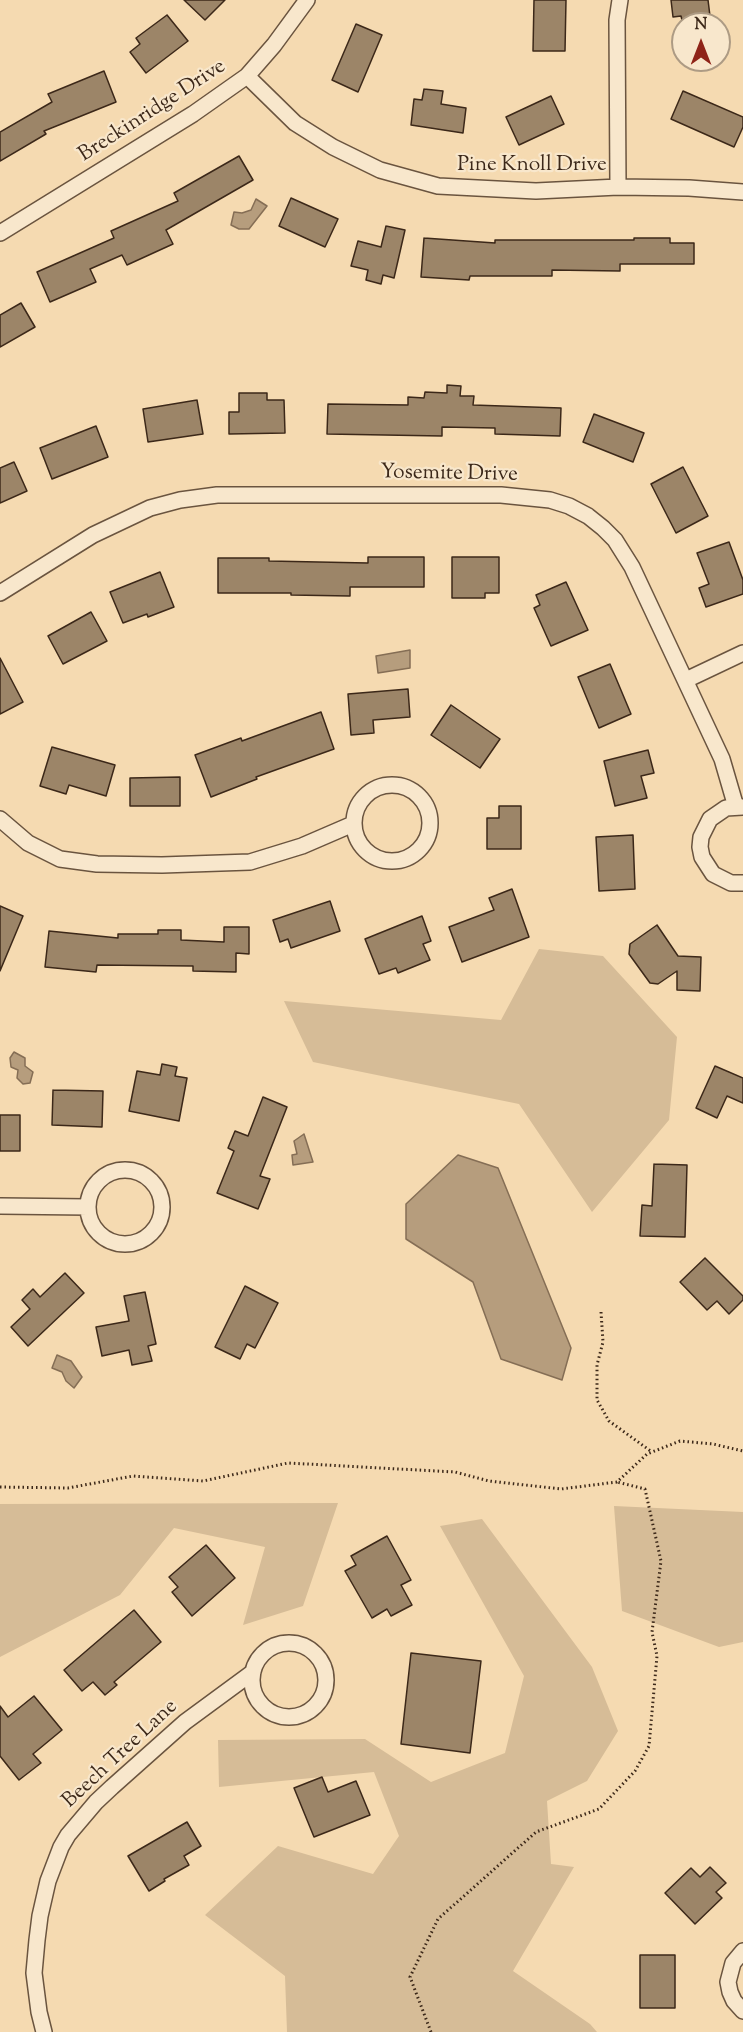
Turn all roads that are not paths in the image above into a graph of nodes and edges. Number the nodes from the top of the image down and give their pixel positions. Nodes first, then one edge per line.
1 (307, 0) edge
2 (620, 0) edge
3 (247, 76) junction
4 (618, 187) junction
5 (743, 192) edge
6 (0, 233) edge
7 (0, 593) edge
8 (743, 652) edge
9 (686, 680) junction
10 (740, 807) edge
11 (0, 819) edge
12 (353, 824) junction
13 (743, 883) edge
14 (0, 1206) edge
15 (88, 1207) junction
16 (253, 1672) junction
17 (743, 1951) edge
18 (743, 2011) edge
19 (44, 2032) edge

1 - 3 street, Breckinridge Drive
2 - 4 street
3 - 4 street, Pine Knoll Drive
3 - 6 street, Breckinridge Drive
4 - 5 street, Pine Knoll Drive
7 - 9 street, Yosemite Drive
8 - 9 street
9 - 10 street, Yosemite Drive
10 - 13 street, Yosemite Drive
11 - 12 street
12 - 12 street
14 - 15 street
15 - 15 street
16 - 16 street, Beech Tree Lane
16 - 19 street, Beech Tree Lane
17 - 18 street

